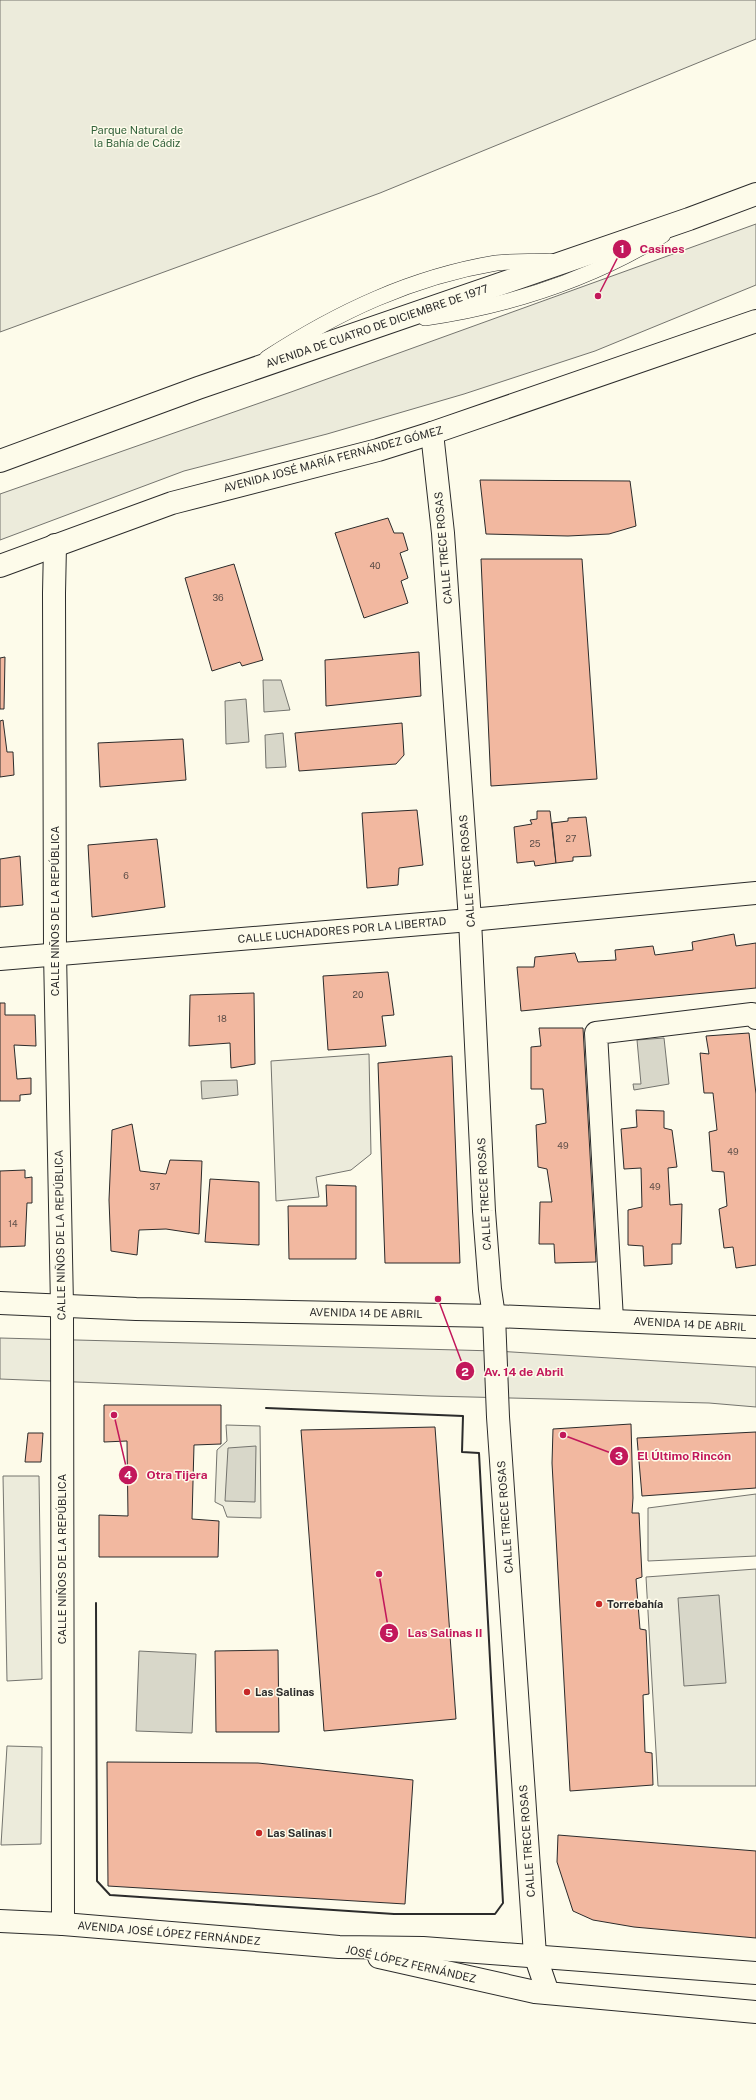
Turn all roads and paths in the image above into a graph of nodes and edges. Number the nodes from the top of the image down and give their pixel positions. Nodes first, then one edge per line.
1 (756, 194) edge
2 (689, 219) junction
3 (567, 260) junction
4 (756, 321) edge
5 (386, 323) junction
6 (248, 370) junction
7 (432, 433) junction
8 (0, 461) edge
9 (55, 545) junction
10 (0, 566) edge
11 (756, 893) edge
12 (470, 920) junction
13 (55, 954) junction
14 (0, 959) edge
15 (756, 1018) edge
16 (0, 1303) edge
17 (62, 1306) junction
18 (494, 1316) junction
19 (612, 1320) junction
20 (756, 1327) edge
21 (0, 1921) edge
22 (63, 1924) junction
23 (339, 1948) junction
24 (535, 1955) junction
25 (756, 1973) edge
26 (548, 1993) junction
27 (756, 2012) edge

1 - 2 street, AVENIDA DE CUATRO DE DICIEMBRE DE 1977
2 - 3 street, AVENIDA DE CUATRO DE DICIEMBRE DE 1977
2 - 5 lane
3 - 5 street, AVENIDA DE CUATRO DE DICIEMBRE DE 1977
3 - 6 lane
4 - 7 street, AVENIDA JOSÉ MARÍA FERNÁNDEZ GÓMEZ
5 - 6 street, AVENIDA DE CUATRO DE DICIEMBRE DE 1977
6 - 8 street, AVENIDA DE CUATRO DE DICIEMBRE DE 1977
7 - 9 street, AVENIDA JOSÉ MARÍA FERNÁNDEZ GÓMEZ
7 - 12 street, CALLE TRECE ROSAS
9 - 10 street, AVENIDA JOSÉ MARÍA FERNÁNDEZ GÓMEZ
9 - 13 street, CALLE NIÑOS DE LA REPÚBLICA
11 - 12 street, CALLE LUCHADORES POR LA LIBERTAD
12 - 13 street, CALLE LUCHADORES POR LA LIBERTAD
12 - 18 street, CALLE TRECE ROSAS
13 - 14 street, CALLE LUCHADORES POR LA LIBERTAD
13 - 17 street, CALLE NIÑOS DE LA REPÚBLICA
15 - 19 street
16 - 17 street, AVENIDA 14 DE ABRIL
17 - 18 street, AVENIDA 14 DE ABRIL
17 - 22 street, CALLE NIÑOS DE LA REPÚBLICA
18 - 19 street, AVENIDA 14 DE ABRIL
18 - 24 street, CALLE TRECE ROSAS
19 - 20 street, AVENIDA 14 DE ABRIL
21 - 22 street, AVENIDA JOSÉ LÓPEZ FERNÁNDEZ
22 - 23 street, AVENIDA JOSÉ LÓPEZ FERNÁNDEZ
23 - 24 street, JOSÉ LÓPEZ FERNÁNDEZ
23 - 26 street, JOSÉ LÓPEZ FERNÁNDEZ
24 - 25 street, JOSÉ LÓPEZ FERNÁNDEZ
24 - 26 street, CALLE TRECE ROSAS
26 - 27 street, JOSÉ LÓPEZ FERNÁNDEZ

